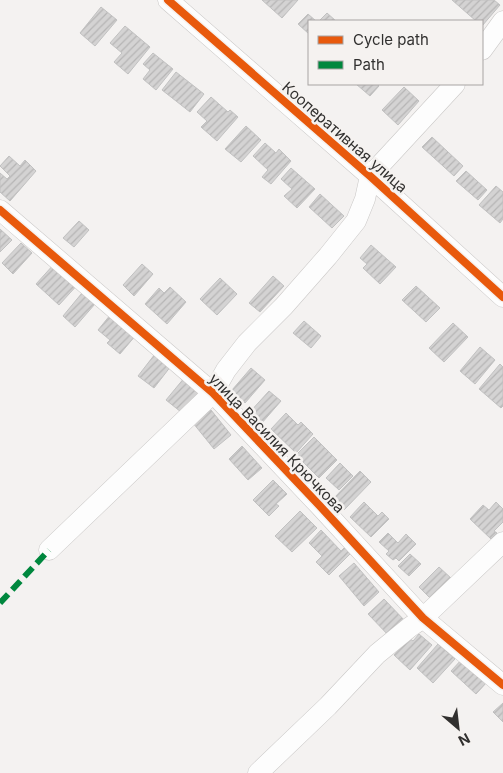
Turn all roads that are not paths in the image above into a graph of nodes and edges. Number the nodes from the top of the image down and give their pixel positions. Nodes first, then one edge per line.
1 (168, 0) edge
2 (503, 21) edge
3 (483, 49) edge
4 (454, 85) edge
5 (370, 176) junction
6 (0, 210) edge
7 (503, 297) edge
8 (213, 393) junction
9 (503, 542) edge
10 (50, 550) dead end
11 (424, 618) junction
12 (503, 685) edge
13 (258, 773) edge

1 - 5 street, Кооперативная улица
2 - 3 street
4 - 5 street
5 - 7 street, Кооперативная улица
5 - 8 street
6 - 8 street, улица Василия Крючкова
8 - 10 street
8 - 11 street, улица Василия Крючкова
9 - 11 street
11 - 12 street, улица Василия Крючкова
11 - 13 street

